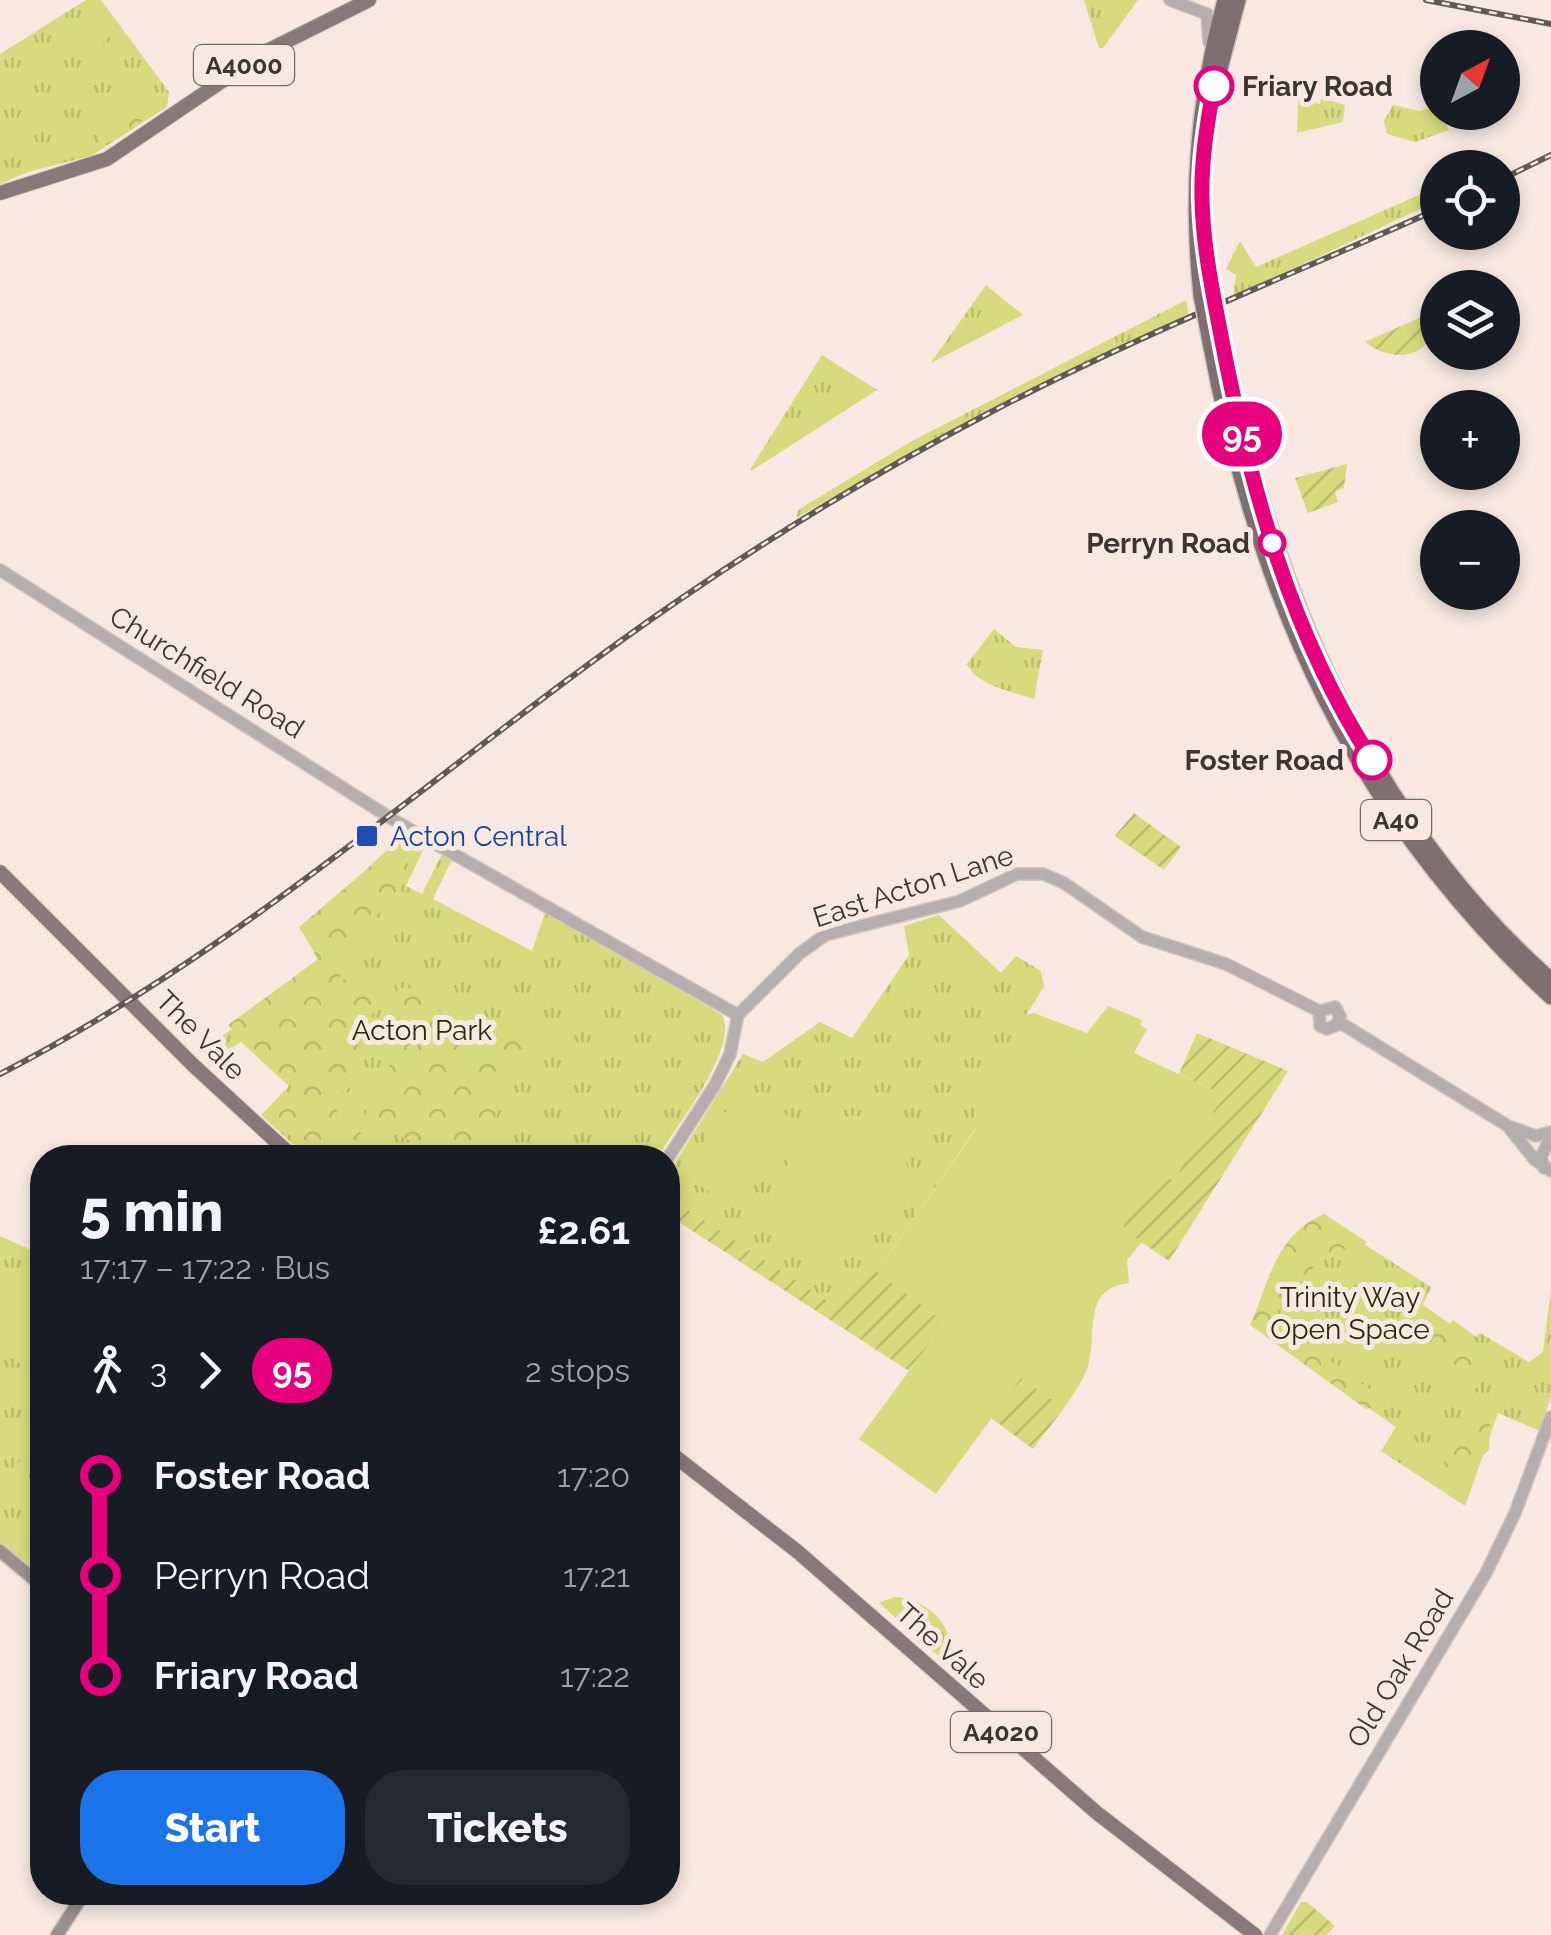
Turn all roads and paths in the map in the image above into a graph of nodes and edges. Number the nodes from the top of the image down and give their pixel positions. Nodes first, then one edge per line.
1 (369, 0) edge
2 (1170, 0) edge
3 (1226, 0) edge
4 (1238, 0) edge
5 (1207, 66) junction
6 (0, 194) edge
7 (1206, 293) junction
8 (1215, 337) junction
9 (0, 570) edge
10 (0, 872) edge
11 (1551, 980) edge
12 (1551, 997) edge
13 (738, 1015) junction
14 (1508, 1126) junction
15 (1551, 1134) edge
16 (280, 1145) edge
17 (676, 1145) edge
18 (1547, 1169) edge
19 (1551, 1417) edge
20 (680, 1460) edge
21 (0, 1551) edge
22 (30, 1576) edge
23 (77, 1905) edge
24 (57, 1935) edge
25 (1255, 1935) edge
26 (1270, 1935) edge

1 - 6 main road, A4000
2 - 5 street
3 - 5 highway, A40
4 - 7 highway, A40
5 - 7 highway, A40
7 - 8 highway, A40, bridge
8 - 11 highway, A40
8 - 12 highway, A40
9 - 13 street, Churchfield Road
10 - 16 main road, The Vale
13 - 14 street, East Acton Lane
13 - 17 street, East Acton Lane
14 - 15 street, East Acton Lane
14 - 18 street, East Acton Lane
15 - 18 street
19 - 26 street, Old Oak Road
20 - 25 main road, The Vale / A4020
21 - 22 main road
23 - 24 main road

